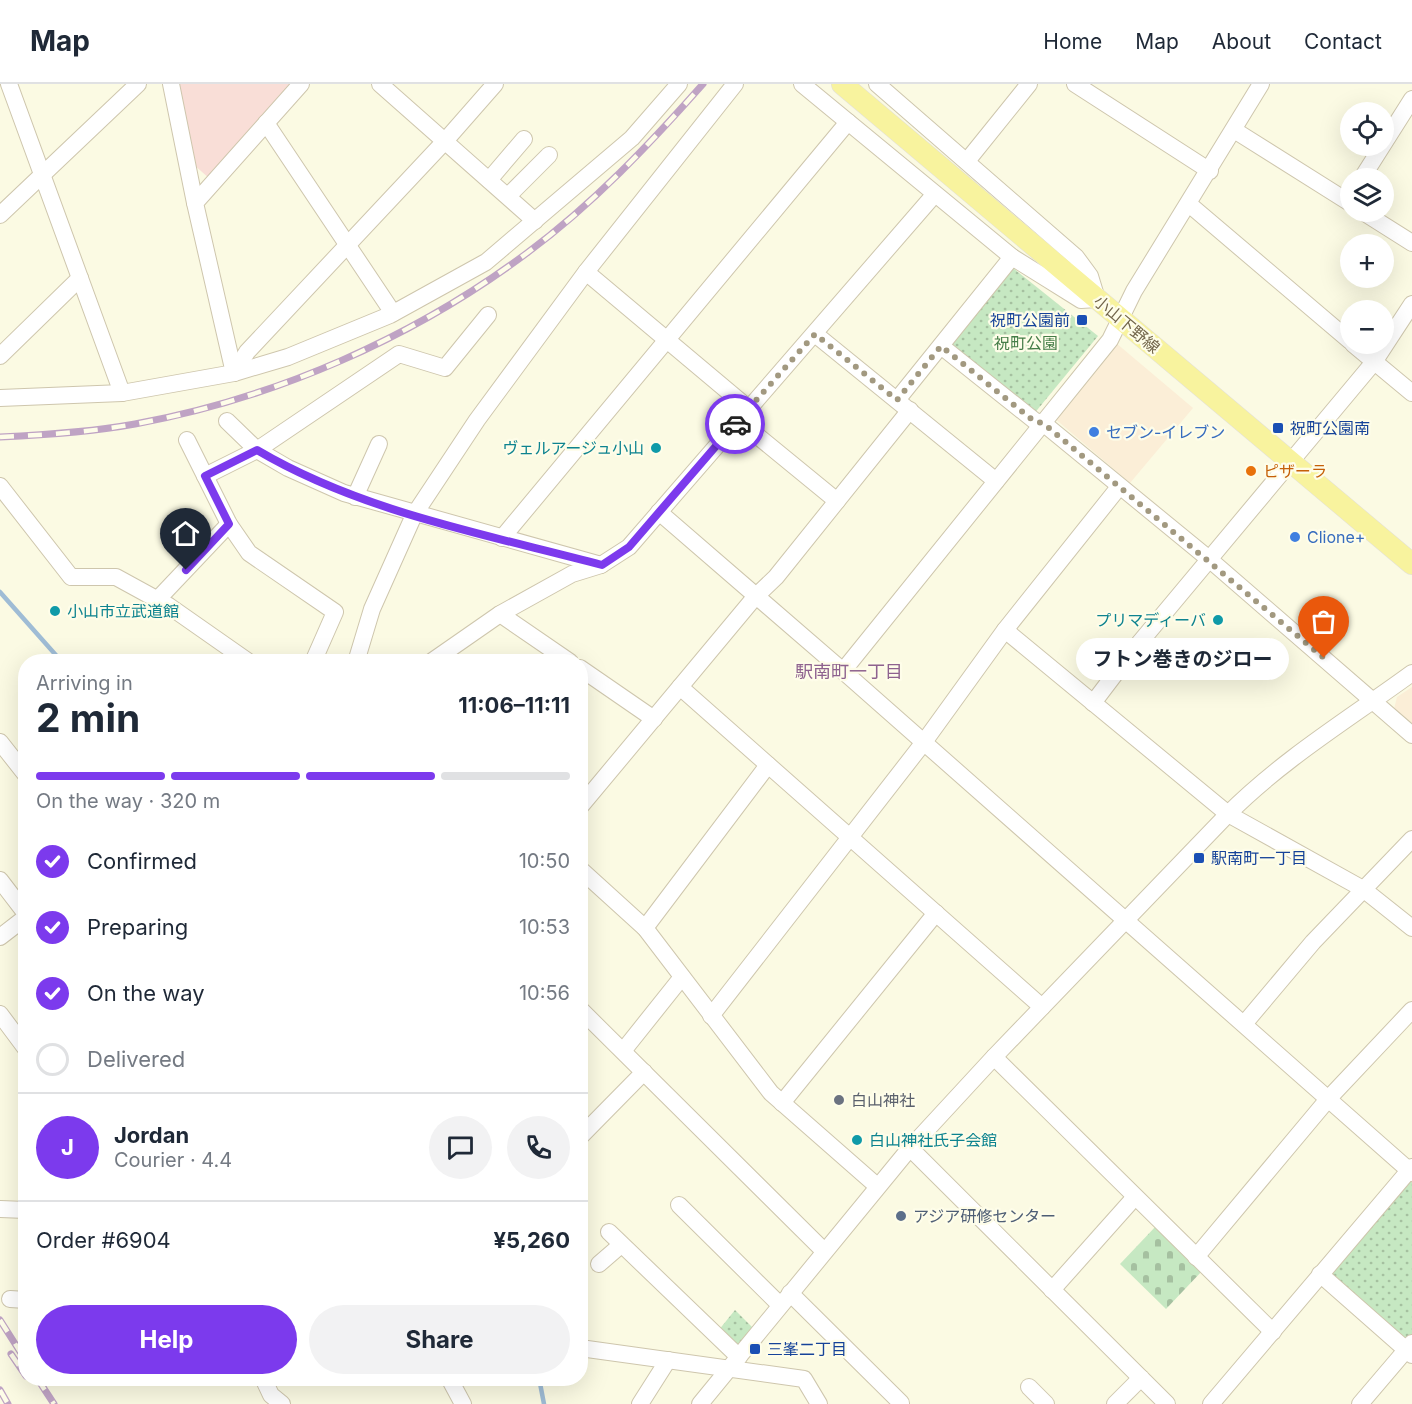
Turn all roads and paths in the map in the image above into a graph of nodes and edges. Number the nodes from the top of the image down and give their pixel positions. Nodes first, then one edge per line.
1 (9, 84) edge
2 (138, 84) edge
3 (171, 84) edge
4 (301, 84) edge
5 (380, 84) edge
6 (495, 84) edge
7 (679, 84) edge
8 (735, 84) edge
9 (802, 84) edge
10 (842, 84) edge
11 (1029, 84) edge
12 (1075, 84) edge
13 (1261, 84) edge
14 (881, 85) edge
15 (1412, 99) edge
16 (848, 122) junction
17 (266, 123) junction
18 (1234, 130) junction
19 (524, 139) dead end
20 (445, 141) junction
21 (549, 155) dead end
22 (966, 161) junction
23 (1368, 168) edge
24 (1210, 171) junction
25 (43, 173) junction
26 (489, 180) junction
27 (934, 195) junction
28 (1340, 195) edge
29 (508, 196) junction
30 (195, 203) junction
31 (1190, 205) junction
32 (0, 215) edge
33 (535, 221) junction
34 (1379, 222) edge
35 (1412, 243) edge
36 (347, 244) junction
37 (1012, 257) junction
38 (586, 272) junction
39 (80, 278) junction
40 (1097, 299) junction
41 (1412, 304) edge
42 (393, 313) junction
43 (488, 315) dead end
44 (1121, 318) junction
45 (1340, 333) edge
46 (815, 334) junction
47 (668, 339) junction
48 (941, 346) junction
49 (1365, 354) edge
50 (0, 357) edge
51 (1374, 362) junction
52 (234, 373) junction
53 (122, 393) junction
54 (1412, 393) edge
55 (0, 399) edge
56 (904, 405) junction
57 (743, 414) junction
58 (227, 421) dead end
59 (1043, 423) junction
60 (187, 440) dead end
61 (379, 444) dead end
62 (257, 450) junction
63 (1290, 462) junction
64 (205, 476) junction
65 (996, 481) junction
66 (0, 486) edge
67 (1119, 487) junction
68 (355, 497) junction
69 (837, 501) junction
70 (660, 512) junction
71 (414, 515) junction
72 (229, 524) junction
73 (502, 538) junction
74 (1209, 559) junction
75 (1412, 564) edge
76 (602, 565) junction
77 (755, 597) junction
78 (157, 600) junction
79 (500, 614) junction
80 (1005, 630) junction
81 (237, 654) edge
82 (317, 654) edge
83 (359, 654) edge
84 (442, 654) edge
85 (558, 654) edge
86 (843, 671) junction
87 (1412, 673) edge
88 (588, 674) edge
89 (680, 687) junction
90 (1374, 701) junction
91 (1093, 703) junction
92 (654, 719) junction
93 (1412, 735) edge
94 (0, 742) edge
95 (924, 742) junction
96 (18, 765) edge
97 (768, 765) junction
98 (588, 797) edge
99 (1228, 814) junction
100 (850, 837) junction
101 (1412, 839) edge
102 (588, 876) edge
103 (0, 880) edge
104 (1363, 888) junction
105 (18, 904) edge
106 (936, 913) junction
107 (1127, 921) junction
108 (18, 922) edge
109 (645, 928) junction
110 (1412, 928) edge
111 (0, 937) edge
112 (682, 977) junction
113 (1042, 1006) junction
114 (1412, 1010) edge
115 (0, 1014) edge
116 (711, 1016) junction
117 (588, 1017) edge
118 (1244, 1024) junction
119 (18, 1038) edge
120 (622, 1051) junction
121 (994, 1057) junction
122 (644, 1072) junction
123 (1329, 1098) junction
124 (782, 1103) junction
125 (588, 1129) edge
126 (910, 1148) junction
127 (1411, 1170) edge
128 (877, 1186) junction
129 (1134, 1198) junction
130 (679, 1205) dead end
131 (0, 1209) edge
132 (18, 1210) edge
133 (609, 1232) dead end
134 (621, 1245) junction
135 (824, 1251) junction
136 (1196, 1257) junction
137 (599, 1264) dead end
138 (1320, 1274) junction
139 (1052, 1290) junction
140 (785, 1299) junction
141 (1273, 1332) junction
142 (588, 1349) edge
143 (1410, 1349) edge
144 (668, 1360) junction
145 (734, 1363) junction
146 (1141, 1378) junction
147 (267, 1386) edge
148 (453, 1386) edge
149 (1029, 1387) dead end
150 (901, 1403) edge
151 (282, 1404) edge
152 (463, 1404) edge
153 (640, 1404) edge
154 (700, 1404) edge
155 (819, 1404) edge
156 (1046, 1404) edge
157 (1115, 1404) edge
158 (1167, 1404) edge
159 (1211, 1404) edge
160 (1360, 1404) edge

1 - 25 street
2 - 25 street
3 - 30 street
4 - 17 street
5 - 20 street
6 - 20 street
7 - 33 street
8 - 38 street
9 - 16 street
10 - 40 main road, 小山下野線
11 - 22 street
12 - 24 street
13 - 18 street
14 - 22 street
15 - 23 street
16 - 27 street
16 - 47 street
17 - 30 street
17 - 36 street
18 - 24 street
18 - 28 street
19 - 26 street
20 - 26 street
20 - 36 street
21 - 29 street
22 - 40 street
24 - 31 street
25 - 32 street
25 - 39 street
26 - 29 street
27 - 37 street
27 - 46 street
29 - 33 street
30 - 52 street
31 - 44 street
31 - 45 street
33 - 42 street
34 - 35 street
36 - 42 street
36 - 52 street
37 - 40 street
37 - 48 street
38 - 47 street
38 - 71 street
39 - 50 street
39 - 53 street
40 - 44 main road, 小山下野線
41 - 51 street
42 - 52 street
43 - 62 street
44 - 59 street
44 - 63 main road, 小山下野線
46 - 56 street
46 - 57 street
47 - 57 street
47 - 73 street
48 - 56 street
48 - 59 street
49 - 51 street
51 - 54 street
51 - 63 street
52 - 53 street
53 - 55 street
56 - 65 street
56 - 69 street
57 - 69 street
57 - 70 street
58 - 62 street
59 - 65 street
59 - 67 street
60 - 64 street
61 - 68 street
62 - 64 street
62 - 68 street
63 - 74 street
63 - 75 main road, 小山下野線
64 - 72 street
65 - 86 street
66 - 78 street
67 - 74 street
67 - 80 street
68 - 71 street
69 - 77 street
70 - 76 street
70 - 77 street
71 - 73 street
71 - 83 street
72 - 78 street
72 - 82 street
73 - 76 street
74 - 90 street
74 - 91 street
76 - 79 street
77 - 86 street
77 - 89 street
78 - 81 street
79 - 84 street
79 - 85 street
80 - 91 street
80 - 95 street
86 - 95 street
87 - 90 street
88 - 92 street
89 - 92 street
89 - 97 street
90 - 93 street
90 - 99 street
91 - 99 street
92 - 98 street
94 - 96 street
95 - 100 street
95 - 107 street
97 - 100 street
97 - 109 street
99 - 104 street
99 - 107 street
100 - 106 street
100 - 116 street
101 - 104 street
102 - 109 street
103 - 105 street
104 - 110 street
104 - 118 street
106 - 113 street
106 - 124 street
107 - 113 street
107 - 118 street
108 - 111 street
109 - 112 street
112 - 116 street
112 - 120 street
113 - 121 street
114 - 123 street
115 - 119 street
116 - 124 street
117 - 120 street
118 - 123 street
120 - 122 street
121 - 126 street
121 - 129 street
122 - 125 street
122 - 135 street
123 - 127 street
123 - 136 street
124 - 128 street
126 - 128 street
126 - 139 street
127 - 138 street
128 - 135 street
129 - 136 street
129 - 139 street
130 - 140 street
131 - 132 street
133 - 134 street
134 - 137 street
134 - 145 street
135 - 140 street
136 - 141 street
138 - 141 street
138 - 143 street
139 - 146 street
140 - 145 street
140 - 150 street
141 - 159 street
142 - 144 street
143 - 160 street
144 - 145 street
144 - 153 street
145 - 154 street
145 - 155 street
146 - 157 street
146 - 158 street
147 - 151 street
148 - 152 street
149 - 156 street

